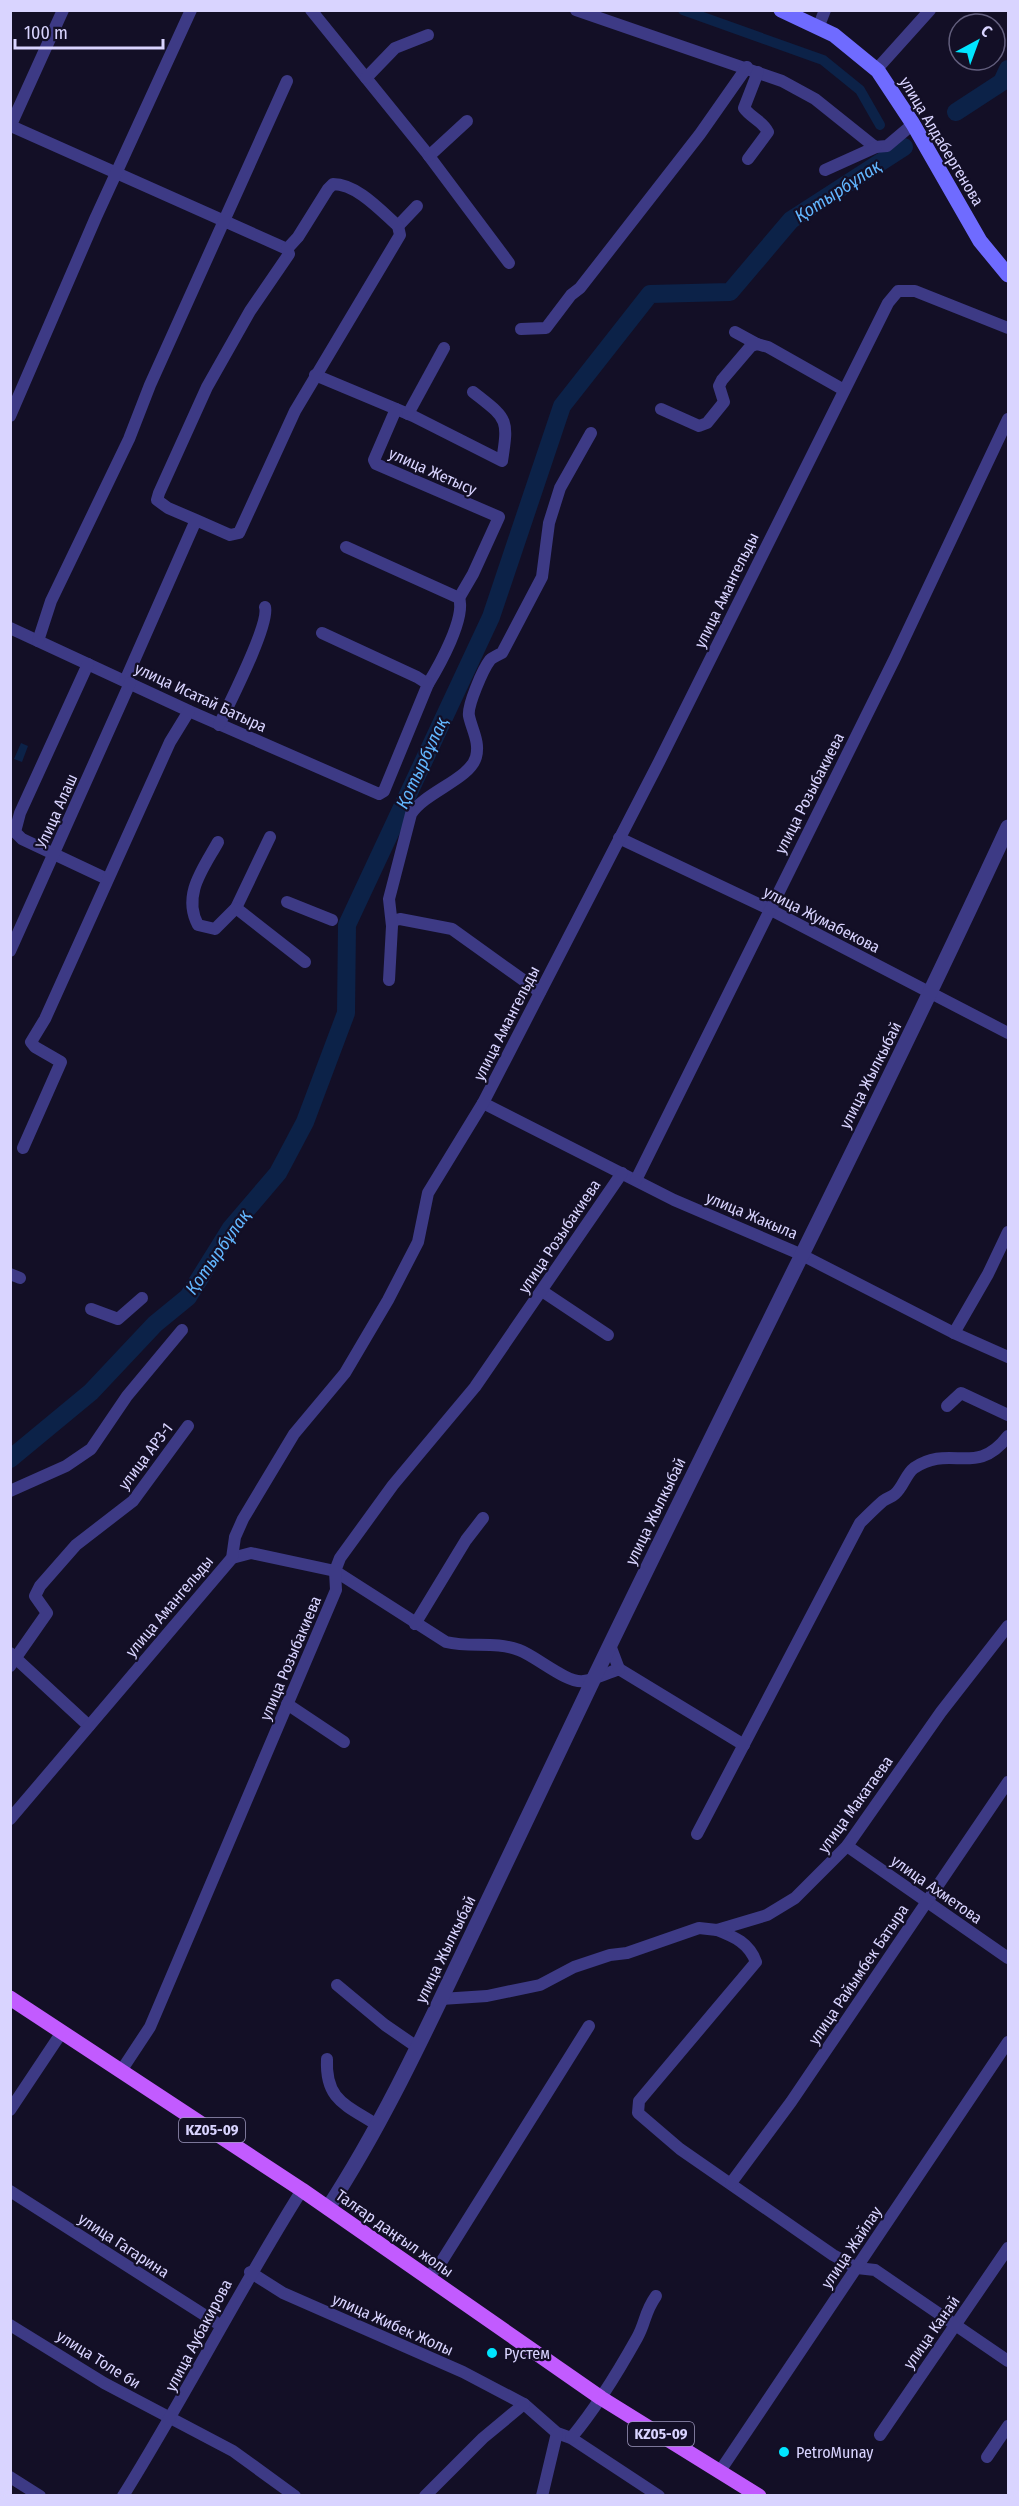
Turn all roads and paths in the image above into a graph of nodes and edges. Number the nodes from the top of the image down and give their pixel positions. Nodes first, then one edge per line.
1 (63, 10) edge
2 (191, 10) edge
3 (311, 10) edge
4 (576, 10) edge
5 (781, 10) edge
6 (825, 10) edge
7 (930, 10) edge
8 (818, 28) junction
9 (428, 35) dead end
10 (753, 70) junction
11 (876, 70) junction
12 (366, 78) junction
13 (287, 81) dead end
14 (467, 121) dead end
15 (913, 124) junction
16 (11, 126) edge
17 (876, 147) junction
18 (429, 156) junction
19 (748, 159) dead end
20 (825, 170) dead end
21 (116, 175) junction
22 (417, 206) dead end
23 (224, 221) junction
24 (398, 226) junction
25 (287, 249) junction
26 (509, 263) dead end
27 (1008, 275) edge
28 (1008, 328) edge
29 (521, 329) dead end
30 (735, 332) dead end
31 (757, 344) junction
32 (444, 348) dead end
33 (315, 375) junction
34 (844, 390) junction
35 (473, 392) dead end
36 (661, 408) dead end
37 (396, 409) junction
38 (408, 414) junction
39 (10, 416) edge
40 (1008, 419) edge
41 (591, 434) dead end
42 (196, 520) junction
43 (346, 547) dead end
44 (459, 598) junction
45 (265, 607) dead end
46 (10, 628) edge
47 (321, 633) dead end
48 (38, 641) junction
49 (88, 664) junction
50 (128, 682) junction
51 (428, 684) junction
52 (189, 711) junction
53 (219, 725) junction
54 (1008, 827) edge
55 (270, 837) dead end
56 (619, 838) junction
57 (218, 843) dead end
58 (55, 854) junction
59 (107, 879) junction
60 (287, 902) dead end
61 (236, 908) junction
62 (769, 909) junction
63 (332, 920) dead end
64 (392, 921) junction
65 (10, 951) edge
66 (305, 962) dead end
67 (389, 980) dead end
68 (540, 992) junction
69 (930, 994) junction
70 (1008, 1033) edge
71 (483, 1103) junction
72 (23, 1148) dead end
73 (622, 1173) junction
74 (636, 1180) junction
75 (1008, 1232) edge
76 (801, 1254) junction
77 (542, 1291) junction
78 (142, 1298) dead end
79 (91, 1309) dead end
80 (182, 1330) dead end
81 (954, 1333) junction
82 (608, 1335) dead end
83 (1008, 1357) edge
84 (947, 1406) dead end
85 (1008, 1416) edge
86 (188, 1426) dead end
87 (1008, 1436) edge
88 (10, 1491) edge
89 (483, 1518) dead end
90 (232, 1558) junction
91 (335, 1571) junction
92 (415, 1624) junction
93 (1008, 1626) edge
94 (610, 1645) junction
95 (13, 1659) edge
96 (620, 1669) junction
97 (594, 1678) junction
98 (288, 1704) junction
99 (89, 1726) junction
100 (344, 1742) dead end
101 (744, 1745) junction
102 (1008, 1782) edge
103 (10, 1819) edge
104 (697, 1834) dead end
105 (847, 1846) junction
106 (927, 1903) junction
107 (717, 1930) junction
108 (1008, 1958) edge
109 (337, 1985) dead end
110 (10, 1998) edge
111 (441, 1999) junction
112 (590, 2026) dead end
113 (62, 2032) junction
114 (1008, 2042) edge
115 (417, 2047) junction
116 (327, 2059) dead end
117 (121, 2071) junction
118 (10, 2110) edge
119 (377, 2125) junction
120 (731, 2183) junction
121 (302, 2190) junction
122 (10, 2192) edge
123 (328, 2208) junction
124 (1008, 2248) edge
125 (856, 2268) junction
126 (250, 2272) junction
127 (427, 2278) junction
128 (656, 2296) dead end
129 (10, 2325) edge
130 (220, 2325) junction
131 (957, 2325) junction
132 (1008, 2361) edge
133 (601, 2398) junction
134 (524, 2404) junction
135 (170, 2421) junction
136 (1008, 2426) edge
137 (557, 2433) junction
138 (880, 2435) dead end
139 (571, 2438) junction
140 (987, 2457) dead end
141 (720, 2471) junction
142 (10, 2477) edge
143 (40, 2496) edge
144 (123, 2496) edge
145 (295, 2496) edge
146 (425, 2496) edge
147 (542, 2496) edge
148 (659, 2496) edge
149 (759, 2496) edge

1 - 16 street
2 - 21 street
3 - 12 street
4 - 10 street
5 - 8 main road, улица Алдабергенова
6 - 8 street
7 - 11 street
8 - 11 main road, улица Алдабергенова
9 - 12 street
10 - 17 street
10 - 19 street
10 - 29 street
11 - 15 main road, улица Алдабергенова
12 - 18 street
13 - 23 street
14 - 18 street
15 - 17 street
15 - 27 main road, улица Алдабергенова
16 - 21 street
17 - 20 street
18 - 26 street
21 - 23 street
21 - 39 street
22 - 24 street
23 - 25 street
23 - 48 street
24 - 25 street
24 - 33 street
25 - 42 street
28 - 34 street, улица Амангельды
30 - 31 street
31 - 34 street
31 - 36 street
32 - 38 street
33 - 37 street
33 - 42 street
34 - 56 street, улица Амангельды
35 - 38 street
37 - 38 street
37 - 44 street, улица Жетысу
40 - 62 street, улица Розыбакиева
41 - 64 street
42 - 50 street, Улица Алаш
43 - 44 street
44 - 51 street
45 - 53 street
46 - 48 street, улица Исатай Батыра
47 - 51 street
48 - 49 street, улица Исатай Батыра
49 - 50 street, улица Исатай Батыра
49 - 58 street
50 - 52 street, улица Исатай Батыра
50 - 58 street, Улица Алаш
51 - 53 street, улица Исатай Батыра
52 - 53 street, улица Исатай Батыра
52 - 59 street
54 - 69 street, улица Жылкыбай
55 - 61 street
56 - 62 street, улица Жумабекова
56 - 68 street, улица Амангельды
57 - 61 street
58 - 59 street
58 - 65 street, Улица Алаш
59 - 72 street
60 - 63 street
61 - 66 street
62 - 69 street, улица Жумабекова
62 - 74 street, улица Розыбакиева
64 - 67 street
64 - 68 street
68 - 71 street, улица Амангельды
69 - 70 street, улица Жумабекова
69 - 76 street, улица Жылкыбай
71 - 73 street, улица Жакыла
71 - 90 street, улица Амангельды
73 - 74 street, улица Жакыла
73 - 77 street, улица Розыбакиева
74 - 76 street, улица Жакыла
75 - 81 street
76 - 81 street, улица Жакыла
76 - 94 street, улица Жылкыбай
77 - 82 street
77 - 91 street, улица Розыбакиева
78 - 79 street
80 - 88 street
81 - 83 street, улица Жакыла
84 - 85 street
86 - 95 street, улица АРЗ-1
87 - 101 street
89 - 92 street
90 - 91 street
90 - 99 street, улица Амангельды
91 - 92 street
91 - 98 street, улица Розыбакиева
92 - 97 street
93 - 105 street, улица Макатаева
94 - 96 street
94 - 97 street, улица Жылкыбай
95 - 99 street
96 - 97 street
96 - 101 street
97 - 111 street, улица Жылкыбай
98 - 100 street
98 - 117 street, улица Розыбакиева
99 - 103 street, улица Амангельды
101 - 104 street
102 - 106 street, улица Райымбек Батыра
105 - 106 street, улица Ахметова
105 - 107 street, улица Макатаева
106 - 108 street, улица Ахметова
106 - 120 street, улица Райымбек Батыра
107 - 111 street, улица Макатаева
107 - 120 street
109 - 115 street
110 - 113 main road, Талғар даңғыл жолы / KZ05-09
111 - 115 street, улица Жылкыбай
112 - 127 street
113 - 117 main road, Талғар даңғыл жолы / KZ05-09
113 - 118 street
114 - 125 street, улица Жайлау
115 - 119 street, улица Жылкыбай
116 - 119 street
117 - 121 main road, Талғар даңғыл жолы / KZ05-09
119 - 123 street, улица Жылкыбай
120 - 125 street
121 - 123 main road, Талғар даңғыл жолы / KZ05-09
121 - 126 street, улица Аубакирова
122 - 130 street, улица Гагарина
123 - 127 main road, Талғар даңғыл жолы / KZ05-09
124 - 131 street, улица Канай
125 - 131 street
125 - 141 street, улица Жайлау
126 - 130 street, улица Аубакирова
126 - 134 street, улица Жибек Жолы
127 - 133 main road, Талғар даңғыл жолы / KZ05-09
128 - 133 street
129 - 135 street, улица Толе би
130 - 135 street, улица Аубакирова
131 - 132 street
131 - 138 street, улица Канай
133 - 139 street
133 - 141 main road, Талғар даңғыл жолы / KZ05-09
134 - 137 street, улица Жибек Жолы
134 - 146 street
135 - 144 street, улица Аубакирова
135 - 145 street, улица Толе би
136 - 140 street
137 - 139 street, улица Жибек Жолы
137 - 147 street
139 - 148 street, улица Жибек Жолы
141 - 149 main road, Талғар даңғыл жолы / KZ05-09
142 - 143 street

